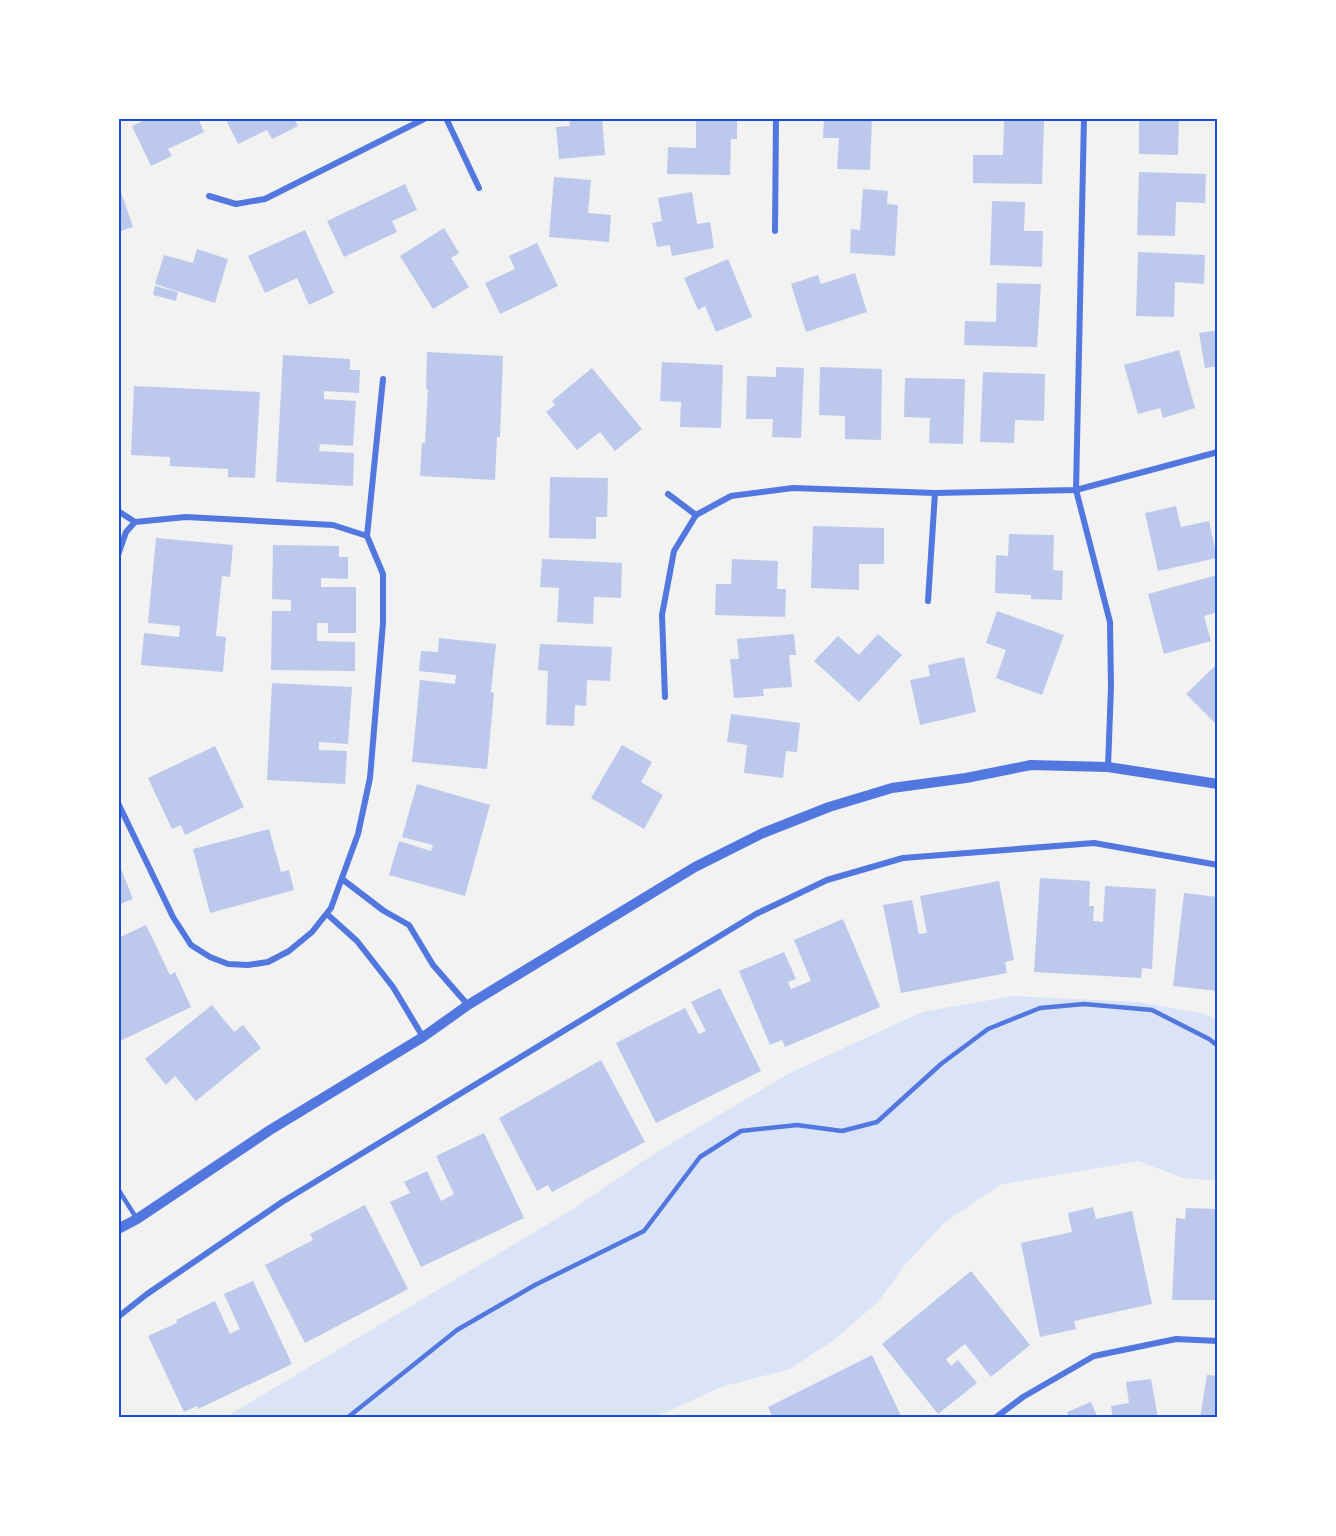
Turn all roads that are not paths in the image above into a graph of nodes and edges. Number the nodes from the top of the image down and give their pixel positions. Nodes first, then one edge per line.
1 (426, 118) edge
2 (446, 118) edge
3 (776, 118) edge
4 (1084, 118) edge
5 (479, 188) dead end
6 (209, 196) dead end
7 (775, 231) dead end
8 (383, 379) dead end
9 (1218, 452) edge
10 (1076, 490) junction
11 (668, 494) dead end
12 (935, 494) junction
13 (118, 511) edge
14 (696, 515) junction
15 (135, 522) junction
16 (367, 536) junction
17 (118, 555) edge
18 (928, 601) dead end
19 (665, 697) dead end
20 (1108, 767) junction
21 (1218, 784) edge
22 (118, 803) edge
23 (1218, 866) edge
24 (342, 879) junction
25 (327, 914) junction
26 (468, 1005) junction
27 (423, 1037) junction
28 (1218, 1046) edge
29 (118, 1189) edge
30 (137, 1219) junction
31 (118, 1229) edge
32 (118, 1317) edge
33 (1218, 1341) edge
34 (347, 1418) edge
35 (995, 1418) edge

1 - 6 street
2 - 5 street
3 - 7 street
4 - 10 street
8 - 16 street
9 - 10 street
10 - 12 street
10 - 20 street
11 - 14 street
12 - 14 street
12 - 18 street
13 - 15 street
14 - 19 street
15 - 16 street
15 - 17 street
16 - 24 street
20 - 21 street
20 - 26 street
22 - 25 street
23 - 32 street
24 - 25 street
24 - 26 street
25 - 27 street
26 - 27 street
27 - 30 street
28 - 34 lane
29 - 30 lane
30 - 31 street
33 - 35 street

